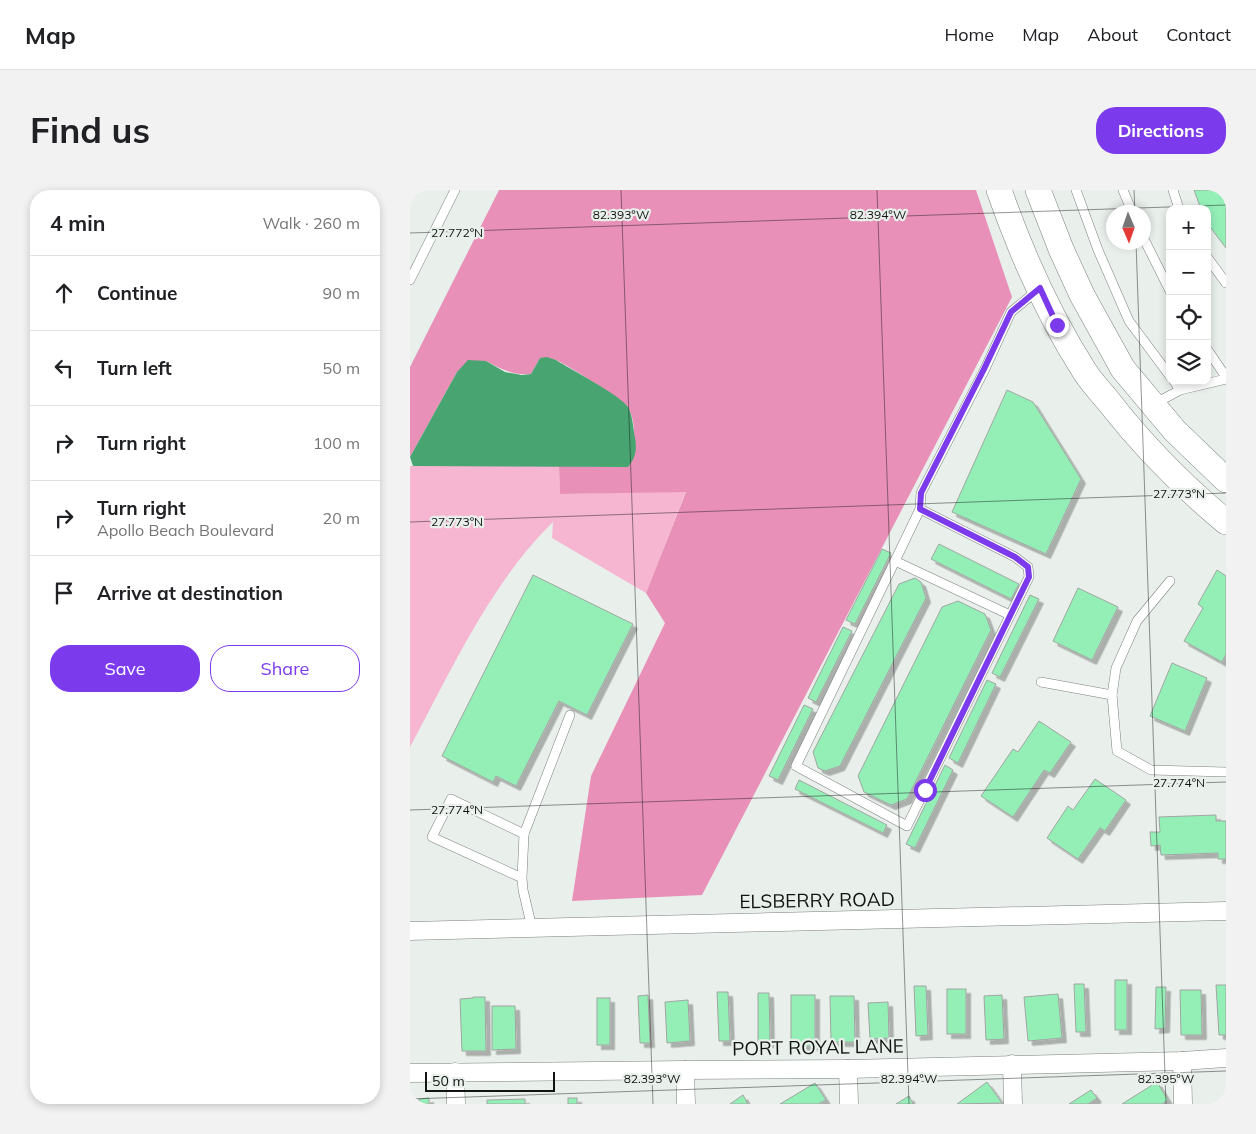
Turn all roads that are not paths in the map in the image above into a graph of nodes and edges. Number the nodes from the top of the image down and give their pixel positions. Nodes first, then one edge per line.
1 (455, 190) edge
2 (999, 190) edge
3 (1038, 190) edge
4 (1076, 190) edge
5 (1123, 190) edge
6 (1173, 190) edge
7 (1129, 205) edge
8 (1179, 205) edge
9 (1150, 250) edge
10 (1211, 262) edge
11 (410, 280) edge
12 (1166, 283) edge
13 (1226, 283) edge
14 (1040, 288) junction
15 (1211, 356) edge
16 (1166, 371) edge
17 (1226, 378) edge
18 (1177, 385) edge
19 (1180, 390) junction
20 (1152, 405) junction
21 (1226, 480) edge
22 (920, 509) junction
23 (1226, 522) edge
24 (895, 560) junction
25 (1170, 581) dead end
26 (1010, 615) junction
27 (1041, 682) dead end
28 (1112, 695) junction
29 (570, 715) dead end
30 (1226, 772) edge
31 (524, 834) junction
32 (522, 878) junction
33 (1226, 911) edge
34 (532, 928) junction
35 (410, 931) edge
36 (1226, 1058) edge
37 (1182, 1060) junction
38 (1012, 1064) junction
39 (848, 1069) junction
40 (685, 1070) junction
41 (455, 1072) junction
42 (410, 1074) edge
43 (456, 1104) edge
44 (686, 1104) edge
45 (849, 1104) edge
46 (1013, 1104) edge
47 (1183, 1104) edge

1 - 11 lane
2 - 14 main road
3 - 20 main road
4 - 16 lane
5 - 7 lane
6 - 8 lane
9 - 12 lane
10 - 13 lane
14 - 22 lane
14 - 23 main road
15 - 17 lane
17 - 19 lane
18 - 19 lane
19 - 20 lane
20 - 21 main road
22 - 24 lane
22 - 26 lane
24 - 26 lane
24 - 26 lane
25 - 28 lane
27 - 28 lane
28 - 30 lane
29 - 31 lane
31 - 32 lane
31 - 32 lane
32 - 34 lane
33 - 34 street, ELSBERRY ROAD
34 - 35 street, ELSBERRY ROAD
36 - 37 street, PORT ROYAL LANE
37 - 38 street, PORT ROYAL LANE
37 - 47 street
38 - 39 street, PORT ROYAL LANE
38 - 46 street
39 - 40 street, PORT ROYAL LANE
39 - 45 street
40 - 41 street, PORT ROYAL LANE
40 - 44 street
41 - 42 street, PORT ROYAL LANE
41 - 43 street

